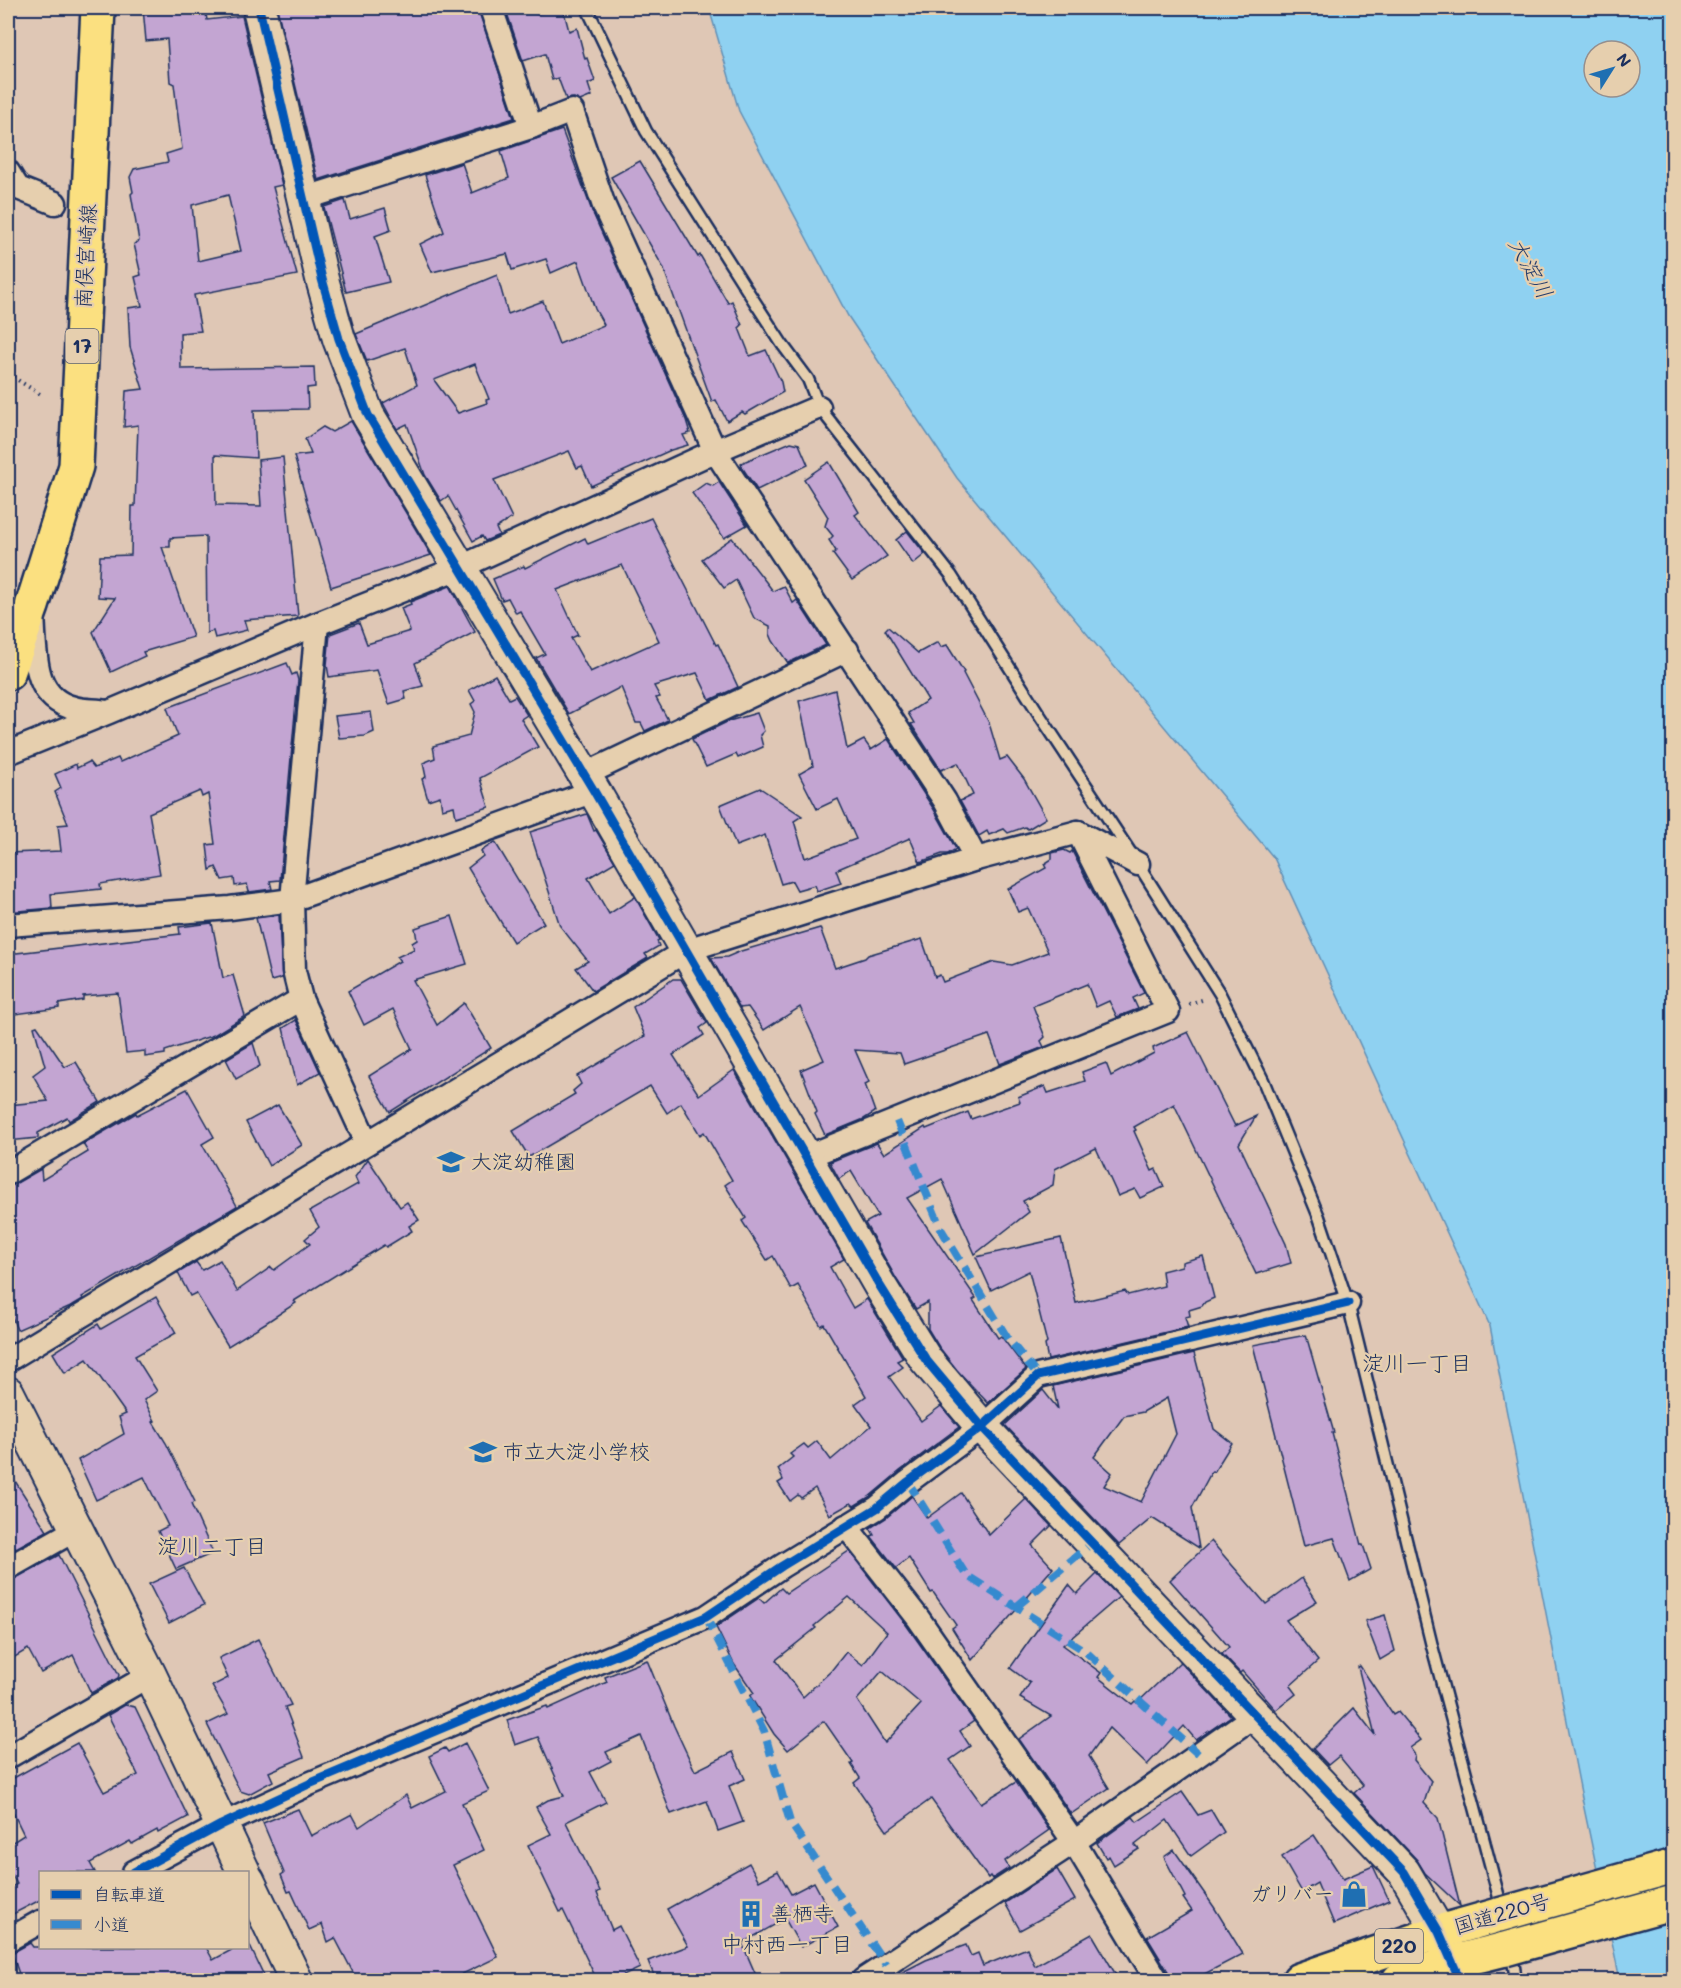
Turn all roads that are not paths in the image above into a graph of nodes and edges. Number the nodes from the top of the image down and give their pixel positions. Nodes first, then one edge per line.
1 (98, 8) edge
2 (258, 8) edge
3 (490, 8) edge
4 (587, 8) edge
5 (531, 127) junction
6 (8, 172) edge
7 (303, 199) junction
8 (56, 203) dead end
9 (819, 407) junction
10 (715, 451) junction
11 (461, 567) junction
12 (32, 606) junction
13 (317, 624) junction
14 (847, 650) junction
15 (8, 673) edge
16 (109, 712) junction
17 (8, 753) edge
18 (589, 783) junction
19 (1078, 832) junction
20 (976, 859) junction
21 (1138, 864) junction
22 (292, 900) junction
23 (8, 925) edge
24 (687, 950) junction
25 (301, 999) junction
26 (367, 1143) junction
27 (806, 1157) junction
28 (8, 1173) edge
29 (1348, 1303) junction
30 (8, 1360) edge
31 (8, 1393) edge
32 (982, 1427) junction
33 (846, 1526) junction
34 (77, 1529) junction
35 (8, 1568) edge
36 (150, 1675) junction
37 (1254, 1716) junction
38 (8, 1756) edge
39 (221, 1825) junction
40 (1074, 1842) junction
41 (1674, 1866) edge
42 (136, 1871) edge
43 (244, 1871) edge
44 (249, 1882) edge
45 (1674, 1902) edge
46 (39, 1923) edge
47 (1439, 1932) junction
48 (8, 1940) edge
49 (1456, 1971) edge
50 (296, 1980) edge
51 (862, 1980) edge
52 (1157, 1980) edge
53 (1299, 1980) edge
54 (1399, 1980) edge
55 (1516, 1980) edge

1 - 12 main road, 南俣宮崎線 / 17
2 - 7 street
3 - 5 street
4 - 9 lane
5 - 7 street
5 - 10 street
6 - 8 street
7 - 11 street
9 - 10 street
9 - 21 lane
10 - 11 street
10 - 14 street
11 - 13 street
11 - 18 street
12 - 15 main road, 南俣宮崎線 / 17
12 - 16 street
13 - 16 street
13 - 22 street
14 - 18 street
14 - 20 street
16 - 17 street
18 - 22 street
18 - 24 street
19 - 20 street
19 - 21 street
19 - 27 street
20 - 24 street
21 - 29 lane
22 - 23 street
22 - 25 street
24 - 26 street
24 - 27 street
25 - 26 street
25 - 28 street
26 - 30 street
27 - 32 street
29 - 32 street
29 - 55 lane
31 - 34 street
32 - 33 street
32 - 37 street
33 - 39 street
33 - 40 street
34 - 35 street
34 - 36 street
36 - 38 street
36 - 39 street
37 - 40 street
37 - 47 street
39 - 42 street
39 - 43 street
40 - 51 street
40 - 52 street
41 - 47 main road, 国道220号 / 220, bridge
44 - 50 street
45 - 49 main road, 国道220号 / 220, bridge
46 - 48 street
47 - 49 street
47 - 53 main road, 国道220号 / 220
49 - 54 main road, 国道220号 / 220

